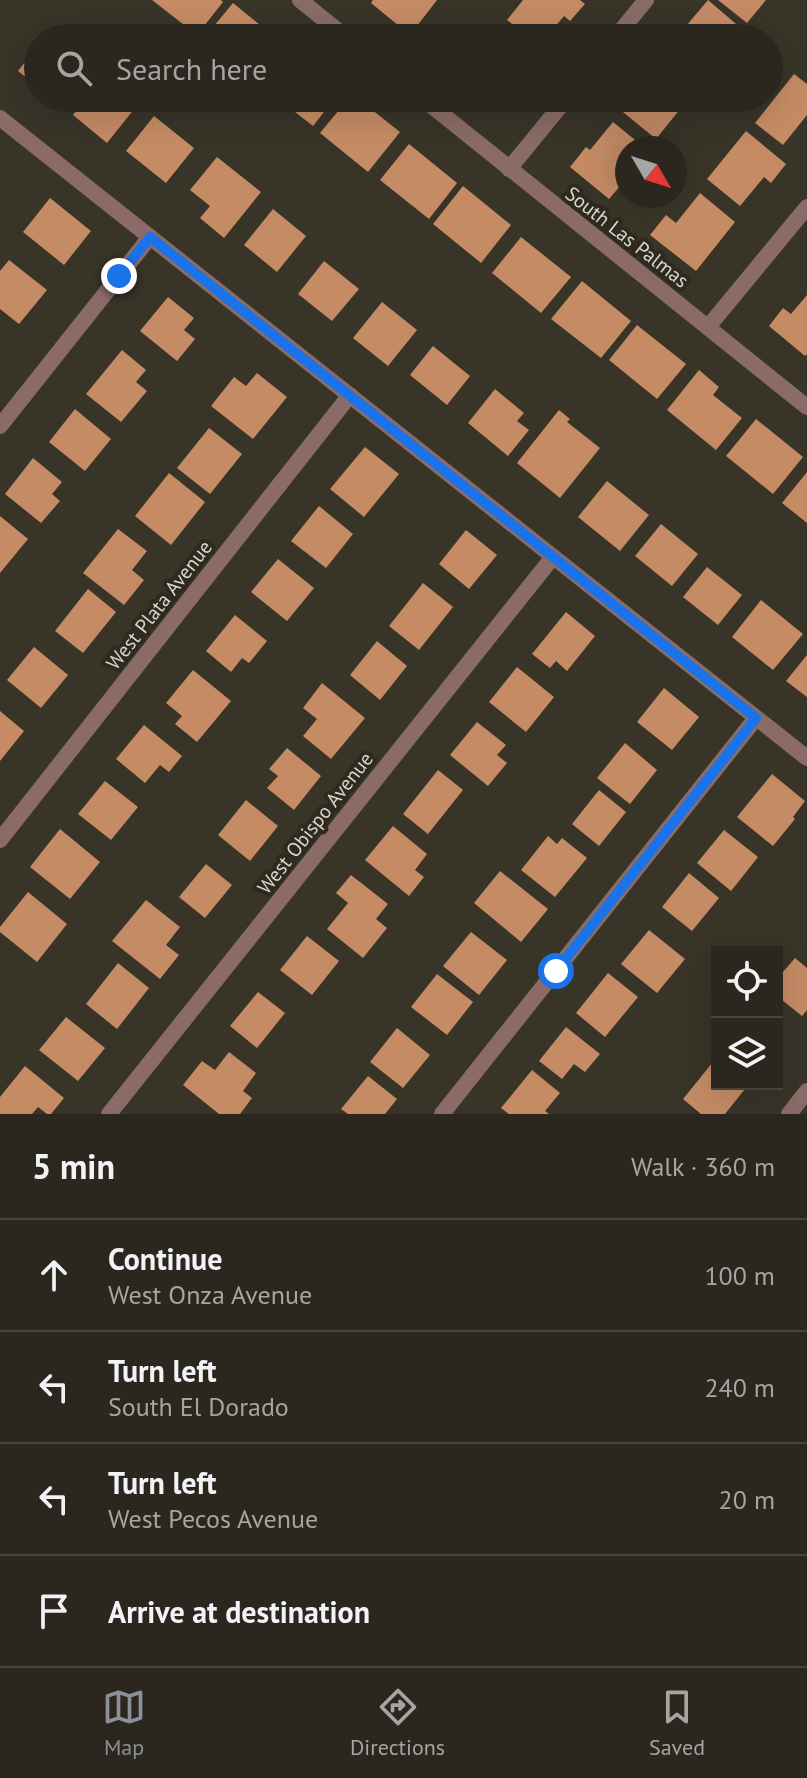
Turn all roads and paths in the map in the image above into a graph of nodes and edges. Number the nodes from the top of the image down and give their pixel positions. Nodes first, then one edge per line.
1 (646, 0) edge
2 (308, 2) edge
3 (332, 24) edge
4 (626, 24) edge
5 (439, 112) edge
6 (556, 112) edge
7 (0, 118) edge
8 (509, 169) junction
9 (807, 207) edge
10 (150, 237) junction
11 (708, 327) junction
12 (350, 395) junction
13 (807, 407) edge
14 (0, 426) edge
15 (553, 557) junction
16 (756, 718) junction
17 (807, 758) edge
18 (0, 840) edge
19 (807, 1091) edge
20 (109, 1114) edge
21 (442, 1114) edge
22 (789, 1114) edge

1 - 4 street
2 - 3 street
5 - 8 street, South Las Palmas
6 - 8 street
7 - 10 street
8 - 11 street, South Las Palmas
9 - 11 street
10 - 12 street
10 - 14 street
11 - 13 street, South Las Palmas
12 - 15 street
12 - 18 street, West Plata Avenue
15 - 16 street
15 - 20 street, West Obispo Avenue
16 - 17 street
16 - 21 street
19 - 22 street

